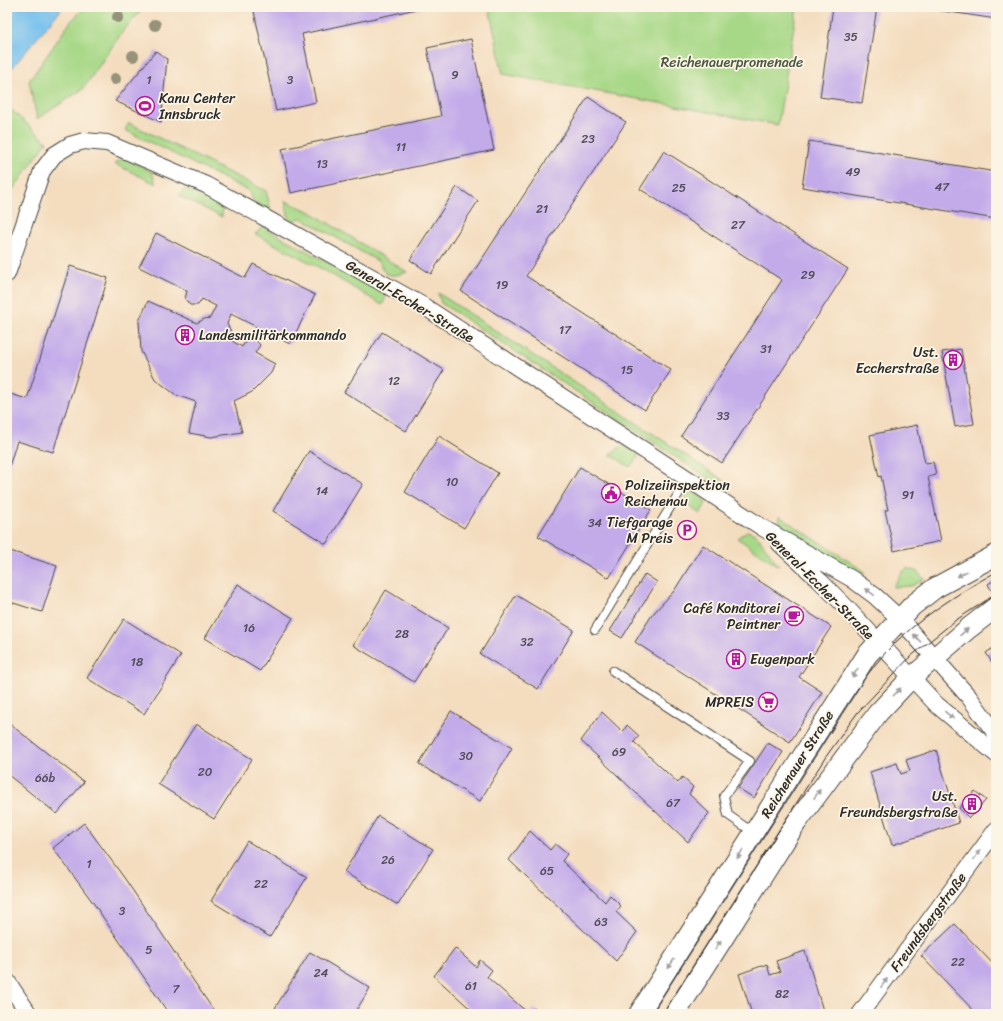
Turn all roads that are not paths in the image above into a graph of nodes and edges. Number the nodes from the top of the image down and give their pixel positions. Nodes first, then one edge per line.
1 (7, 274) edge
2 (687, 480) junction
3 (763, 528) junction
4 (996, 555) edge
5 (996, 607) edge
6 (899, 618) junction
7 (595, 630) dead end
8 (878, 642) junction
9 (934, 658) junction
10 (613, 671) dead end
11 (912, 678) junction
12 (994, 744) edge
13 (996, 830) edge
14 (754, 833) junction
15 (7, 981) edge
16 (29, 1014) edge
17 (639, 1014) edge
18 (675, 1014) edge
19 (860, 1014) edge

1 - 2 street, General-Eccher-Straße
2 - 3 street, General-Eccher-Straße
2 - 7 lane
6 -> 3 street, General-Eccher-Straße
3 - 8 street, General-Eccher-Straße
4 -> 6 street, Reichenauer Straße
9 -> 5 street
6 - 8 street, Reichenauer Straße
9 -> 6 street, General-Eccher-Straße
8 - 11 street, General-Eccher-Straße
8 -> 14 street, Reichenauer Straße
9 - 11 street
9 - 12 street, General-Eccher-Straße
10 - 14 lane
11 -> 12 street, General-Eccher-Straße
18 -> 11 street
19 -> 13 street, Freundsbergstraße
14 -> 17 street, Reichenauer Straße
15 - 16 street

